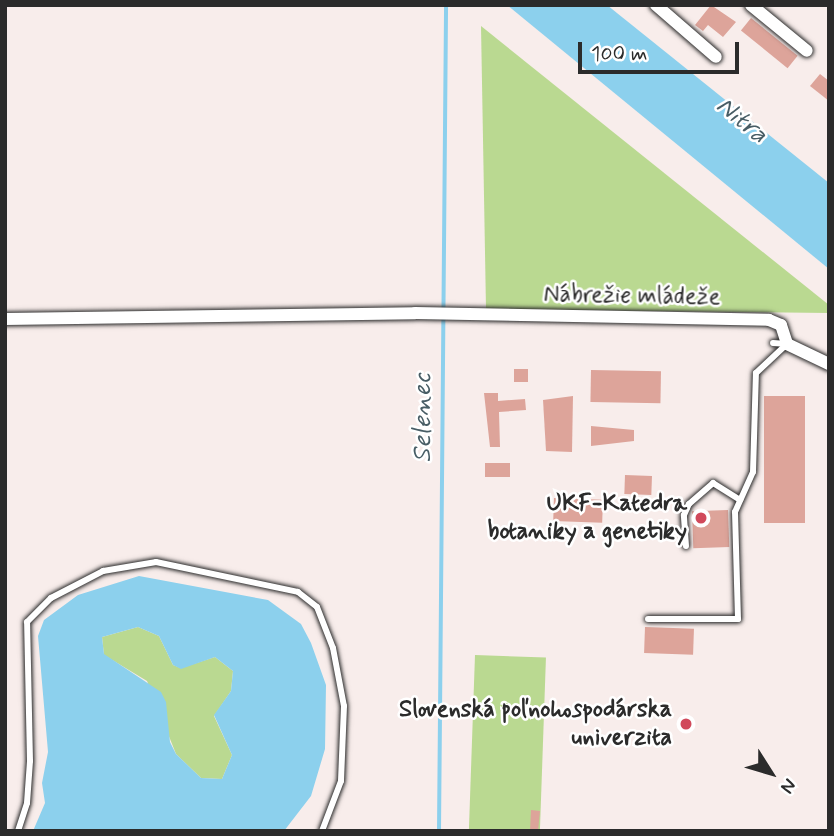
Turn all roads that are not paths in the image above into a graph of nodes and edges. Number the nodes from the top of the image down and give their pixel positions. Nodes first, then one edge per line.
1 (751, 5) edge
2 (662, 7) edge
3 (807, 51) dead end
4 (716, 57) dead end
5 (5, 319) edge
6 (780, 343) junction
7 (829, 365) edge
8 (740, 500) junction
9 (686, 546) dead end
10 (648, 619) dead end
11 (18, 831) edge
12 (322, 831) edge

1 - 3 street
2 - 4 street
5 - 6 street, Nábrežie mládeže
6 - 7 street, Nábrežie mládeže
6 - 8 lane
8 - 9 lane
8 - 10 lane
11 - 12 lane

